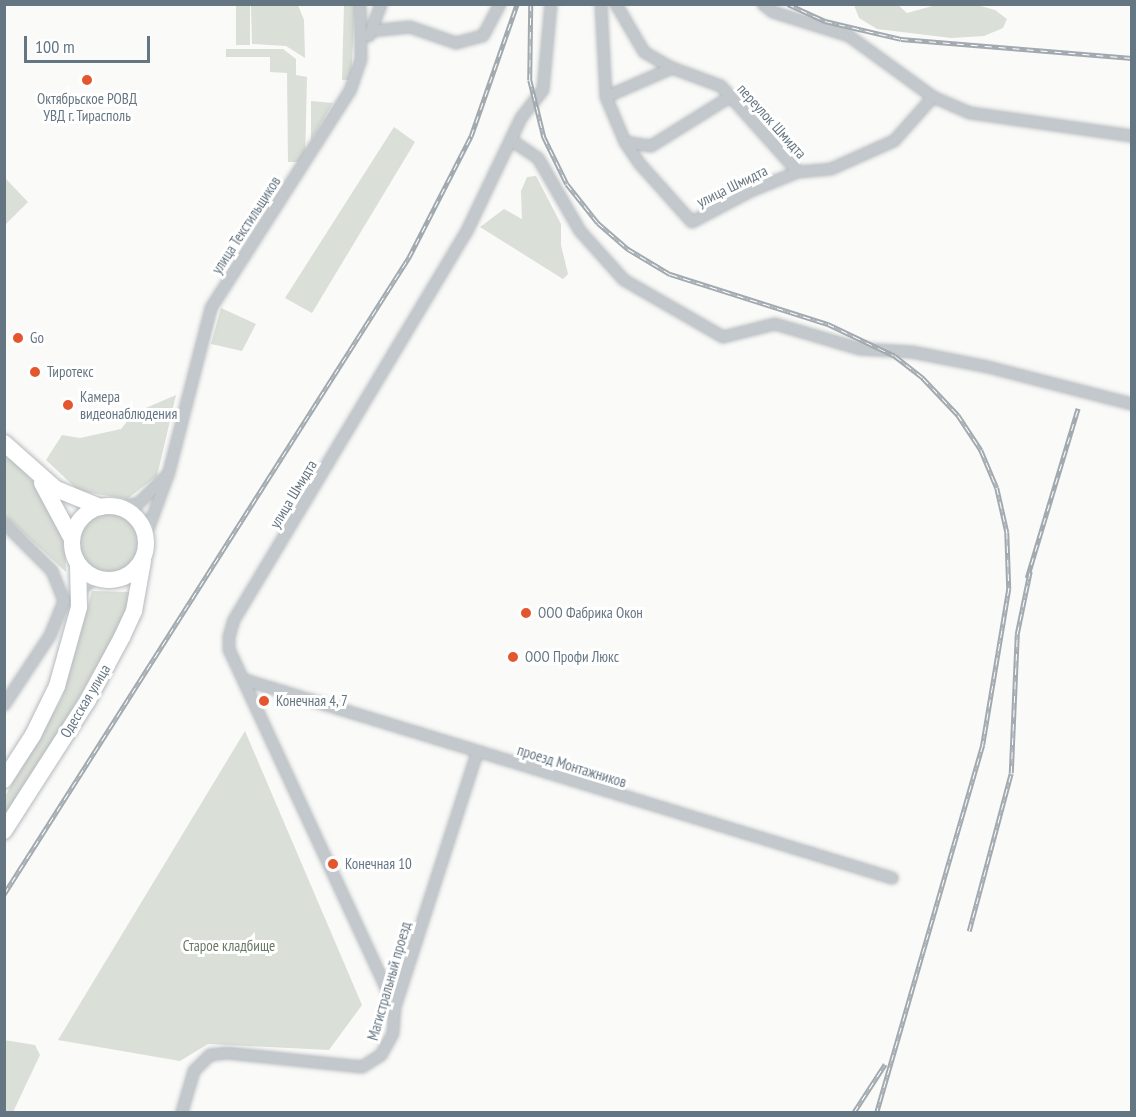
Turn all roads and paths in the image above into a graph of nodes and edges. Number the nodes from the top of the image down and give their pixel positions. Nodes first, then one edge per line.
1 (360, 4) edge
2 (381, 4) edge
3 (500, 4) edge
4 (551, 4) edge
5 (601, 4) edge
6 (616, 4) edge
7 (763, 4) edge
8 (371, 31) junction
9 (362, 59) junction
10 (672, 68) junction
11 (606, 97) junction
12 (730, 97) junction
13 (933, 97) junction
14 (1131, 136) edge
15 (511, 140) junction
16 (625, 142) junction
17 (798, 172) junction
18 (1131, 404) edge
19 (4, 443) edge
20 (34, 472) junction
21 (169, 472) junction
22 (107, 507) junction
23 (4, 523) edge
24 (146, 536) junction
25 (72, 539) junction
26 (143, 561) junction
27 (78, 564) junction
28 (94, 578) junction
29 (79, 592) junction
30 (64, 601) junction
31 (245, 680) junction
32 (4, 705) edge
33 (477, 753) junction
34 (4, 780) edge
35 (4, 831) edge
36 (892, 878) dead end
37 (396, 1007) junction
38 (182, 1113) edge

1 - 9 street, улица Текстильщиков
2 - 8 street
3 - 8 street
4 - 15 street, улица Шмидта
5 - 11 street, улица Шмидта
6 - 10 street, переулок Шмидта
7 - 13 street
8 - 9 street
9 - 21 street, улица Текстильщиков
10 - 11 street
10 - 12 street, переулок Шмидта
11 - 16 street, улица Шмидта
12 - 16 street
12 - 17 street, переулок Шмидта
13 - 14 street
13 - 17 street, улица Шмидта
15 - 18 street
15 - 31 street, улица Шмидта
16 - 17 street, улица Шмидта
19 - 20 main road
20 - 22 main road
20 - 25 main road
21 - 22 street
21 - 24 street, улица Текстильщиков
22 - 24 main road
22 - 25 main road
23 - 30 street
24 - 26 main road
25 - 27 main road
26 - 28 main road
26 - 35 main road, Одесская улица
27 - 28 main road
27 - 29 main road, Одесская улица
28 - 29 street
29 - 30 street
29 - 34 main road, Одесская улица
30 - 32 street
31 - 33 street, проезд Монтажников
31 - 37 street, улица Шмидта
33 - 36 street, проезд Монтажников
33 - 37 street, Магистральный проезд
37 - 38 street, Магистральный проезд

